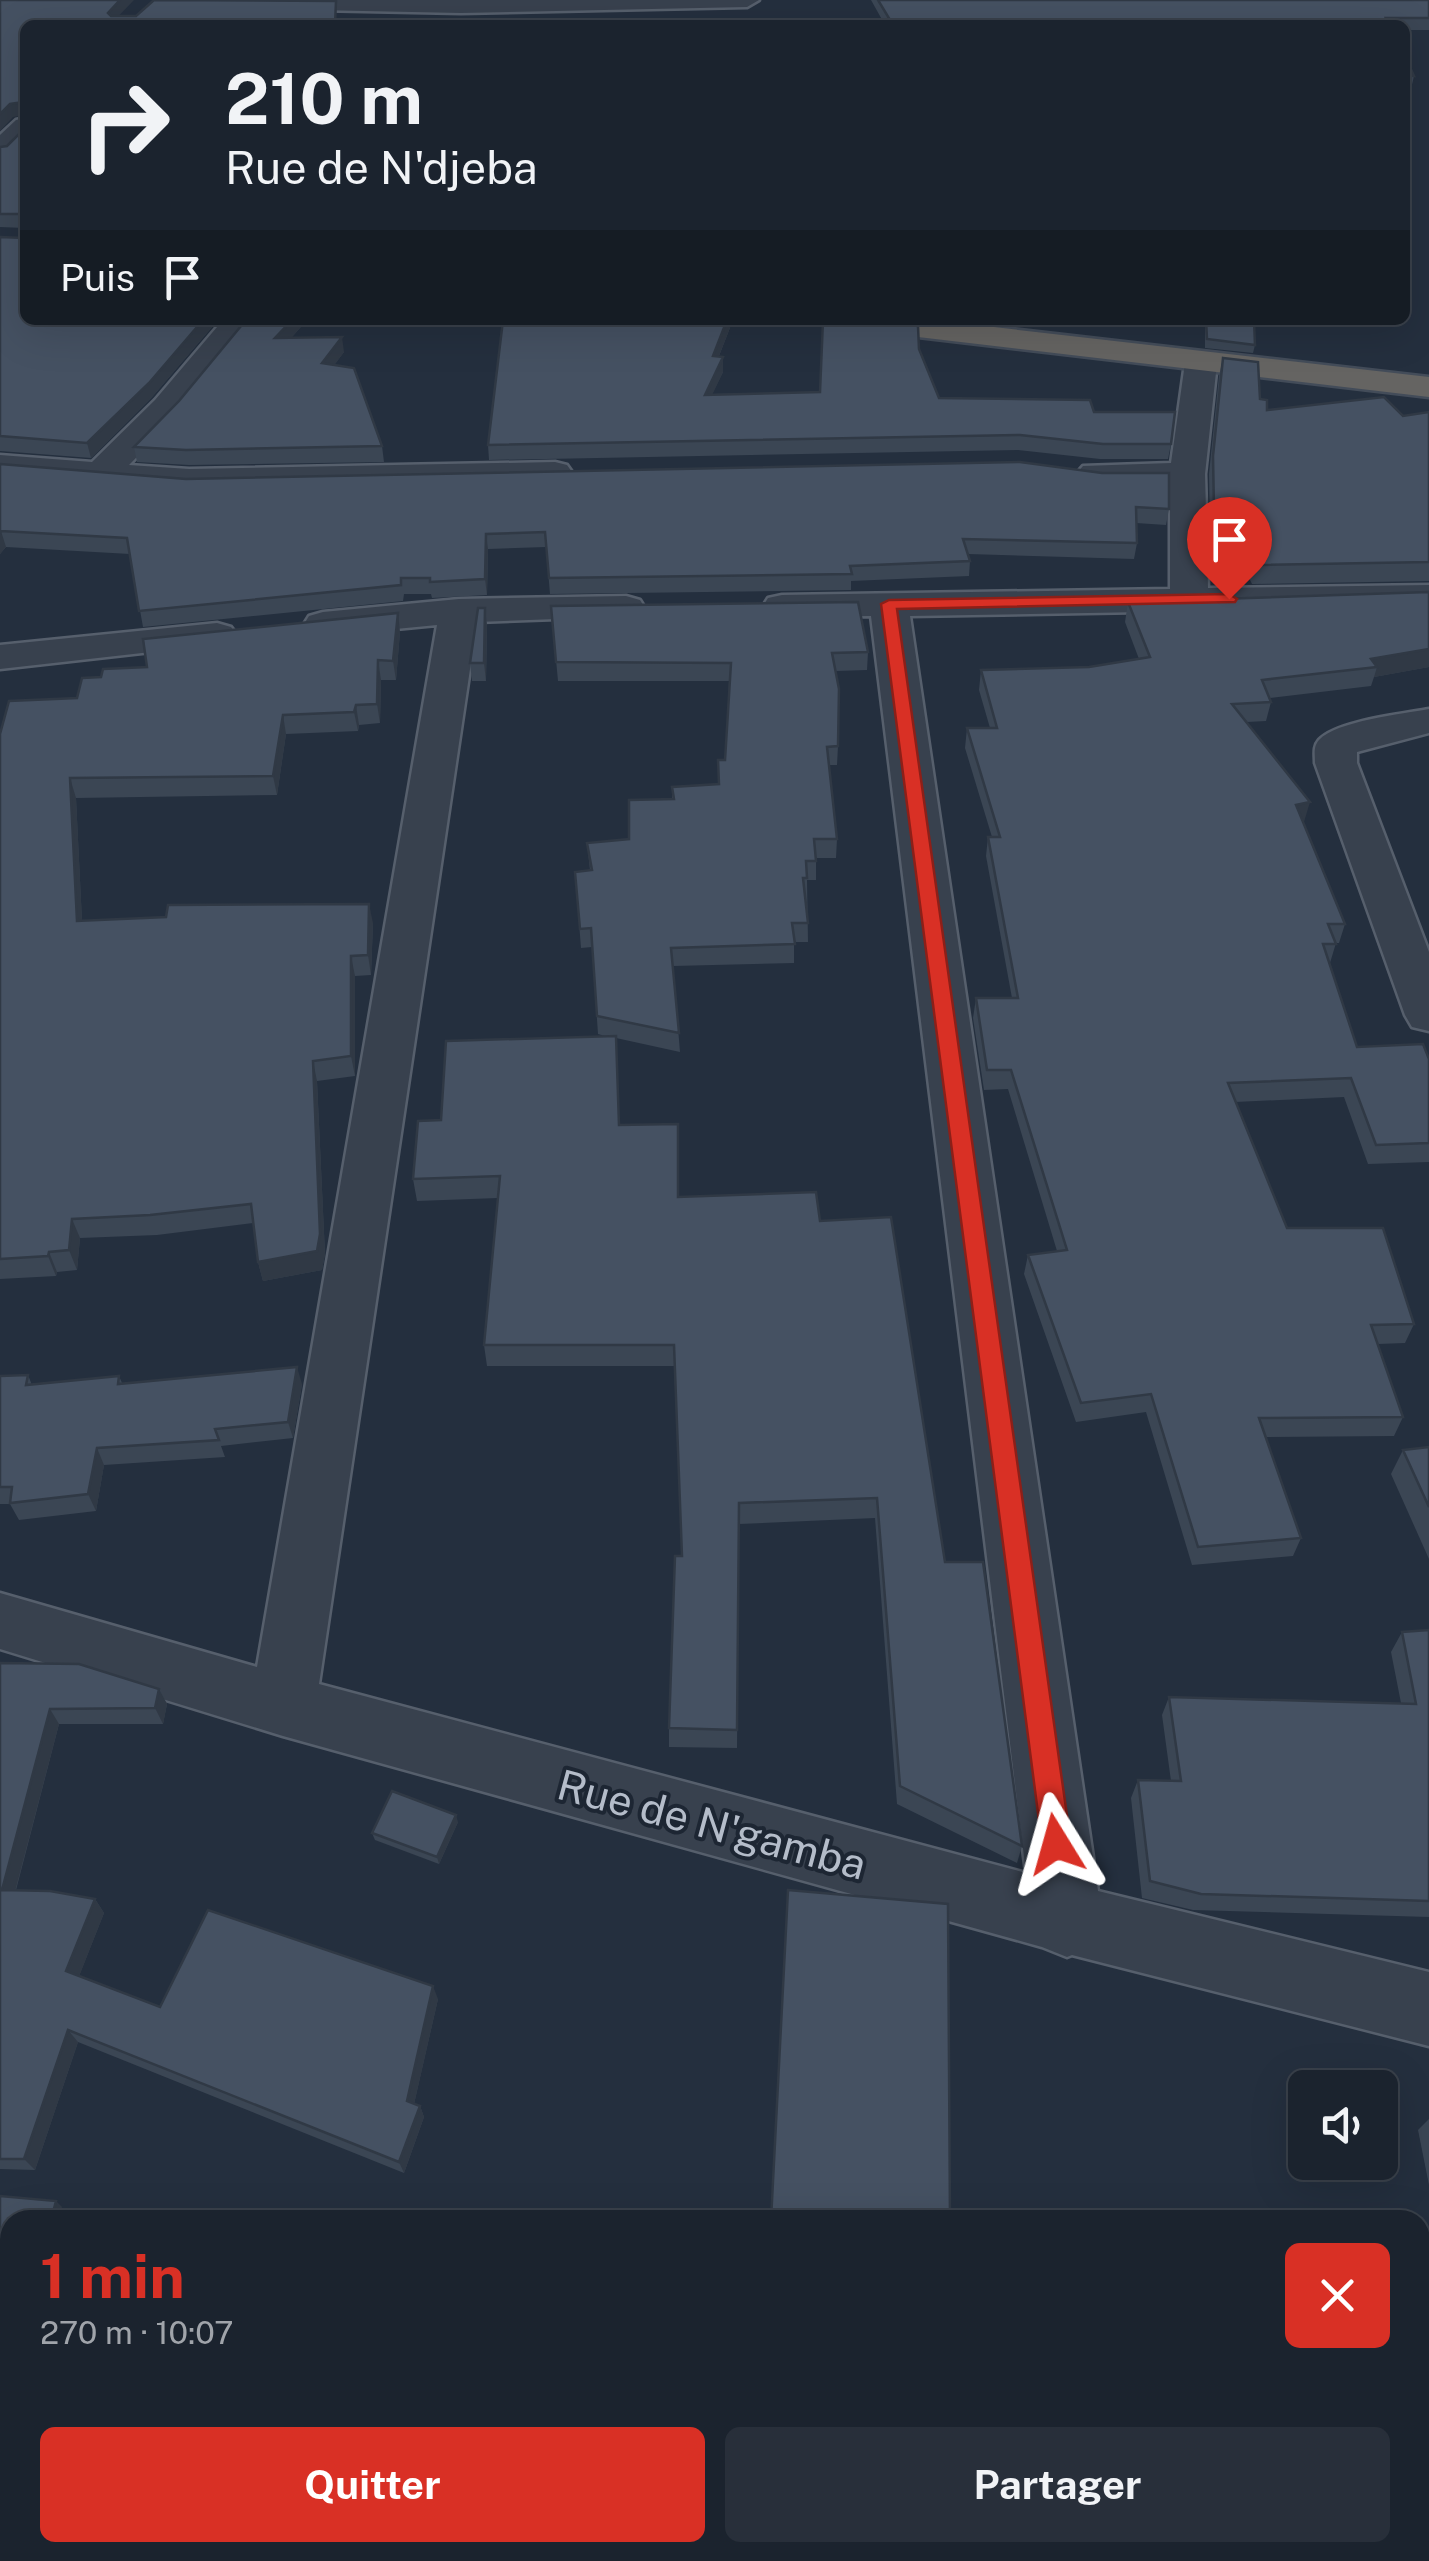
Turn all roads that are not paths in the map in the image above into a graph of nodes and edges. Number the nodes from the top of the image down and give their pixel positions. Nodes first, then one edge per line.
1 (170, 0) edge
2 (747, 0) edge
3 (343, 3) edge
4 (555, 15) edge
5 (20, 131) edge
6 (0, 150) edge
7 (236, 325) edge
8 (891, 325) edge
9 (1201, 363) junction
10 (1429, 387) edge
11 (0, 464) edge
12 (1067, 470) edge
13 (104, 471) junction
14 (585, 472) edge
15 (1187, 474) junction
16 (1429, 596) edge
17 (1189, 599) junction
18 (889, 604) junction
19 (752, 606) edge
20 (654, 608) edge
21 (459, 611) junction
22 (287, 628) edge
23 (249, 632) edge
24 (0, 656) edge
25 (1429, 721) edge
26 (1429, 1015) edge
27 (0, 1621) edge
28 (283, 1706) junction
29 (1067, 1922) junction
30 (1429, 2009) edge

1 - 3 street
2 - 4 street
3 - 4 street
5 - 6 street
7 - 13 street
8 - 9 highway
9 - 10 highway
9 - 15 street
11 - 13 street
12 - 15 street
13 - 14 street
15 - 17 street
16 - 17 street
17 - 18 street
18 - 19 street
18 - 29 street
20 - 21 street
21 - 22 street
21 - 28 street
23 - 24 street
25 - 26 street
27 - 28 street, Rue de N'gamba
28 - 29 street, Rue de N'gamba
29 - 30 street, Rue de N'gamba

